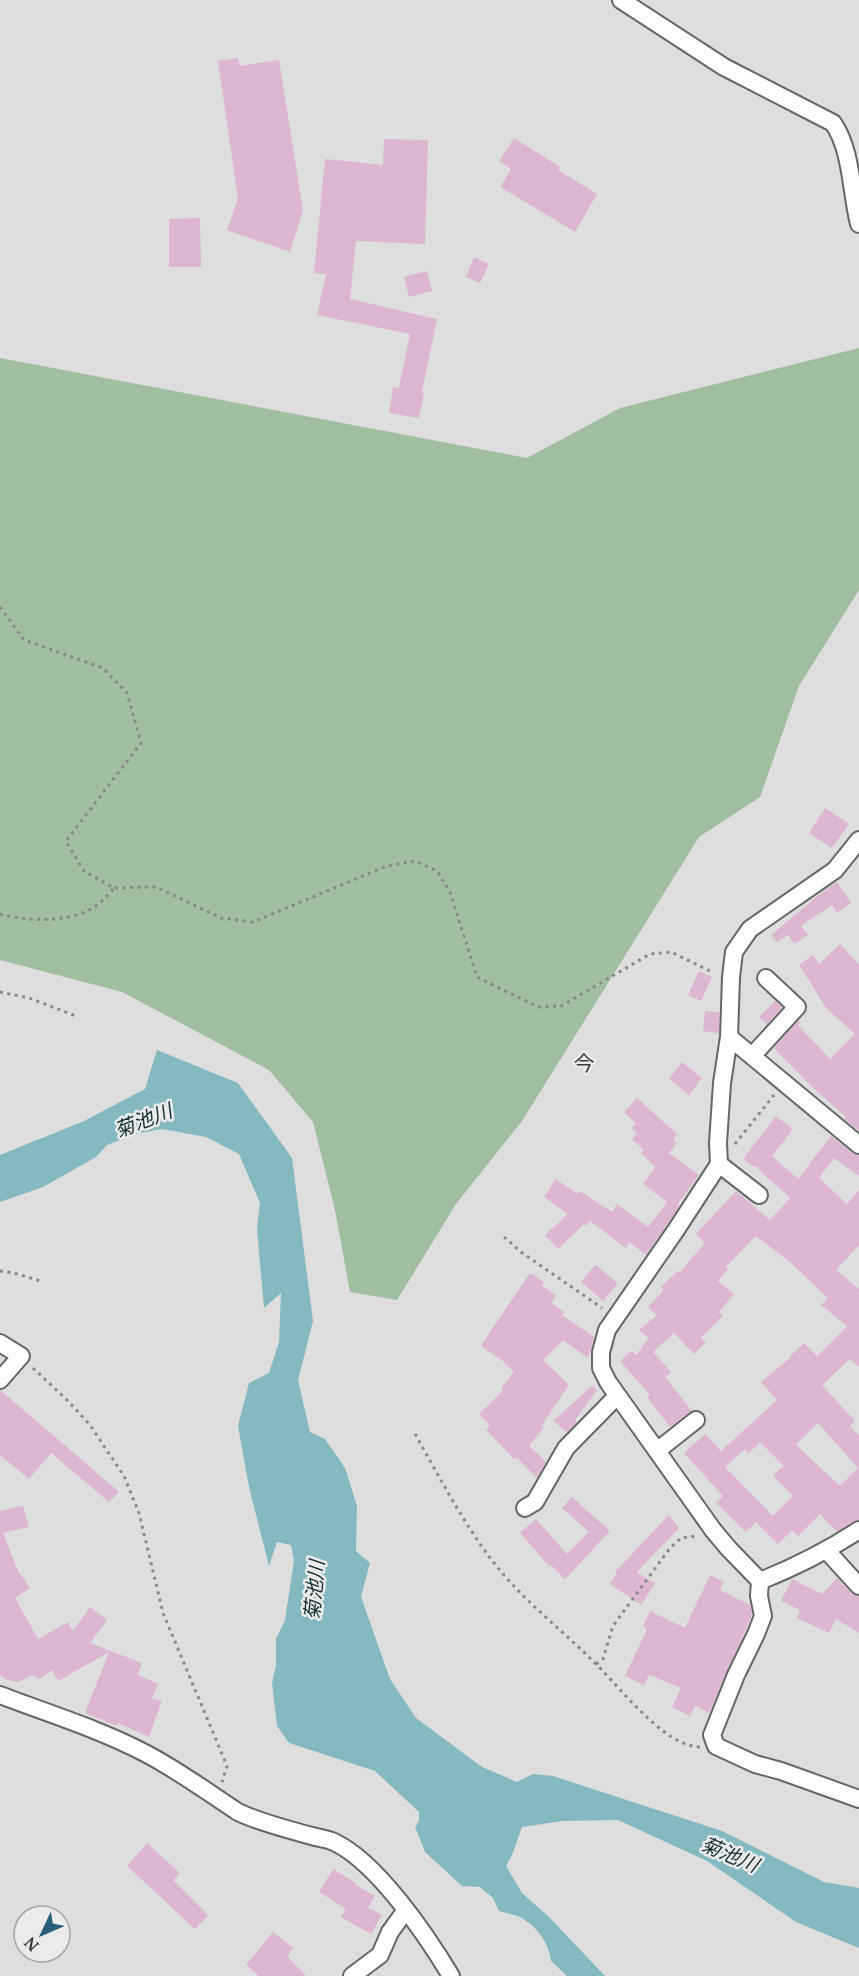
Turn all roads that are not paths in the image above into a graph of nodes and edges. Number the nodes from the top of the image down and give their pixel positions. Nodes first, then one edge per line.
1 (621, 0) edge
2 (859, 224) edge
3 (859, 840) edge
4 (766, 978) dead end
5 (729, 1037) junction
6 (752, 1056) junction
7 (859, 1145) edge
8 (719, 1164) junction
9 (759, 1195) dead end
10 (0, 1343) edge
11 (0, 1380) edge
12 (618, 1396) junction
13 (696, 1420) dead end
14 (658, 1450) junction
15 (525, 1509) dead end
16 (859, 1530) edge
17 (827, 1551) junction
18 (760, 1581) junction
19 (859, 1586) edge
20 (0, 1695) edge
21 (859, 1799) edge
22 (405, 1910) junction
23 (352, 1976) edge
24 (451, 1976) edge

1 - 2 street
3 - 5 street
4 - 6 street
5 - 6 street
5 - 8 street
6 - 7 street
8 - 9 street
8 - 12 street
10 - 11 street
12 - 14 street
12 - 15 street
13 - 14 street
14 - 18 street
16 - 17 street
17 - 18 street
17 - 19 street
18 - 21 street
20 - 22 street
22 - 23 street
22 - 24 street

